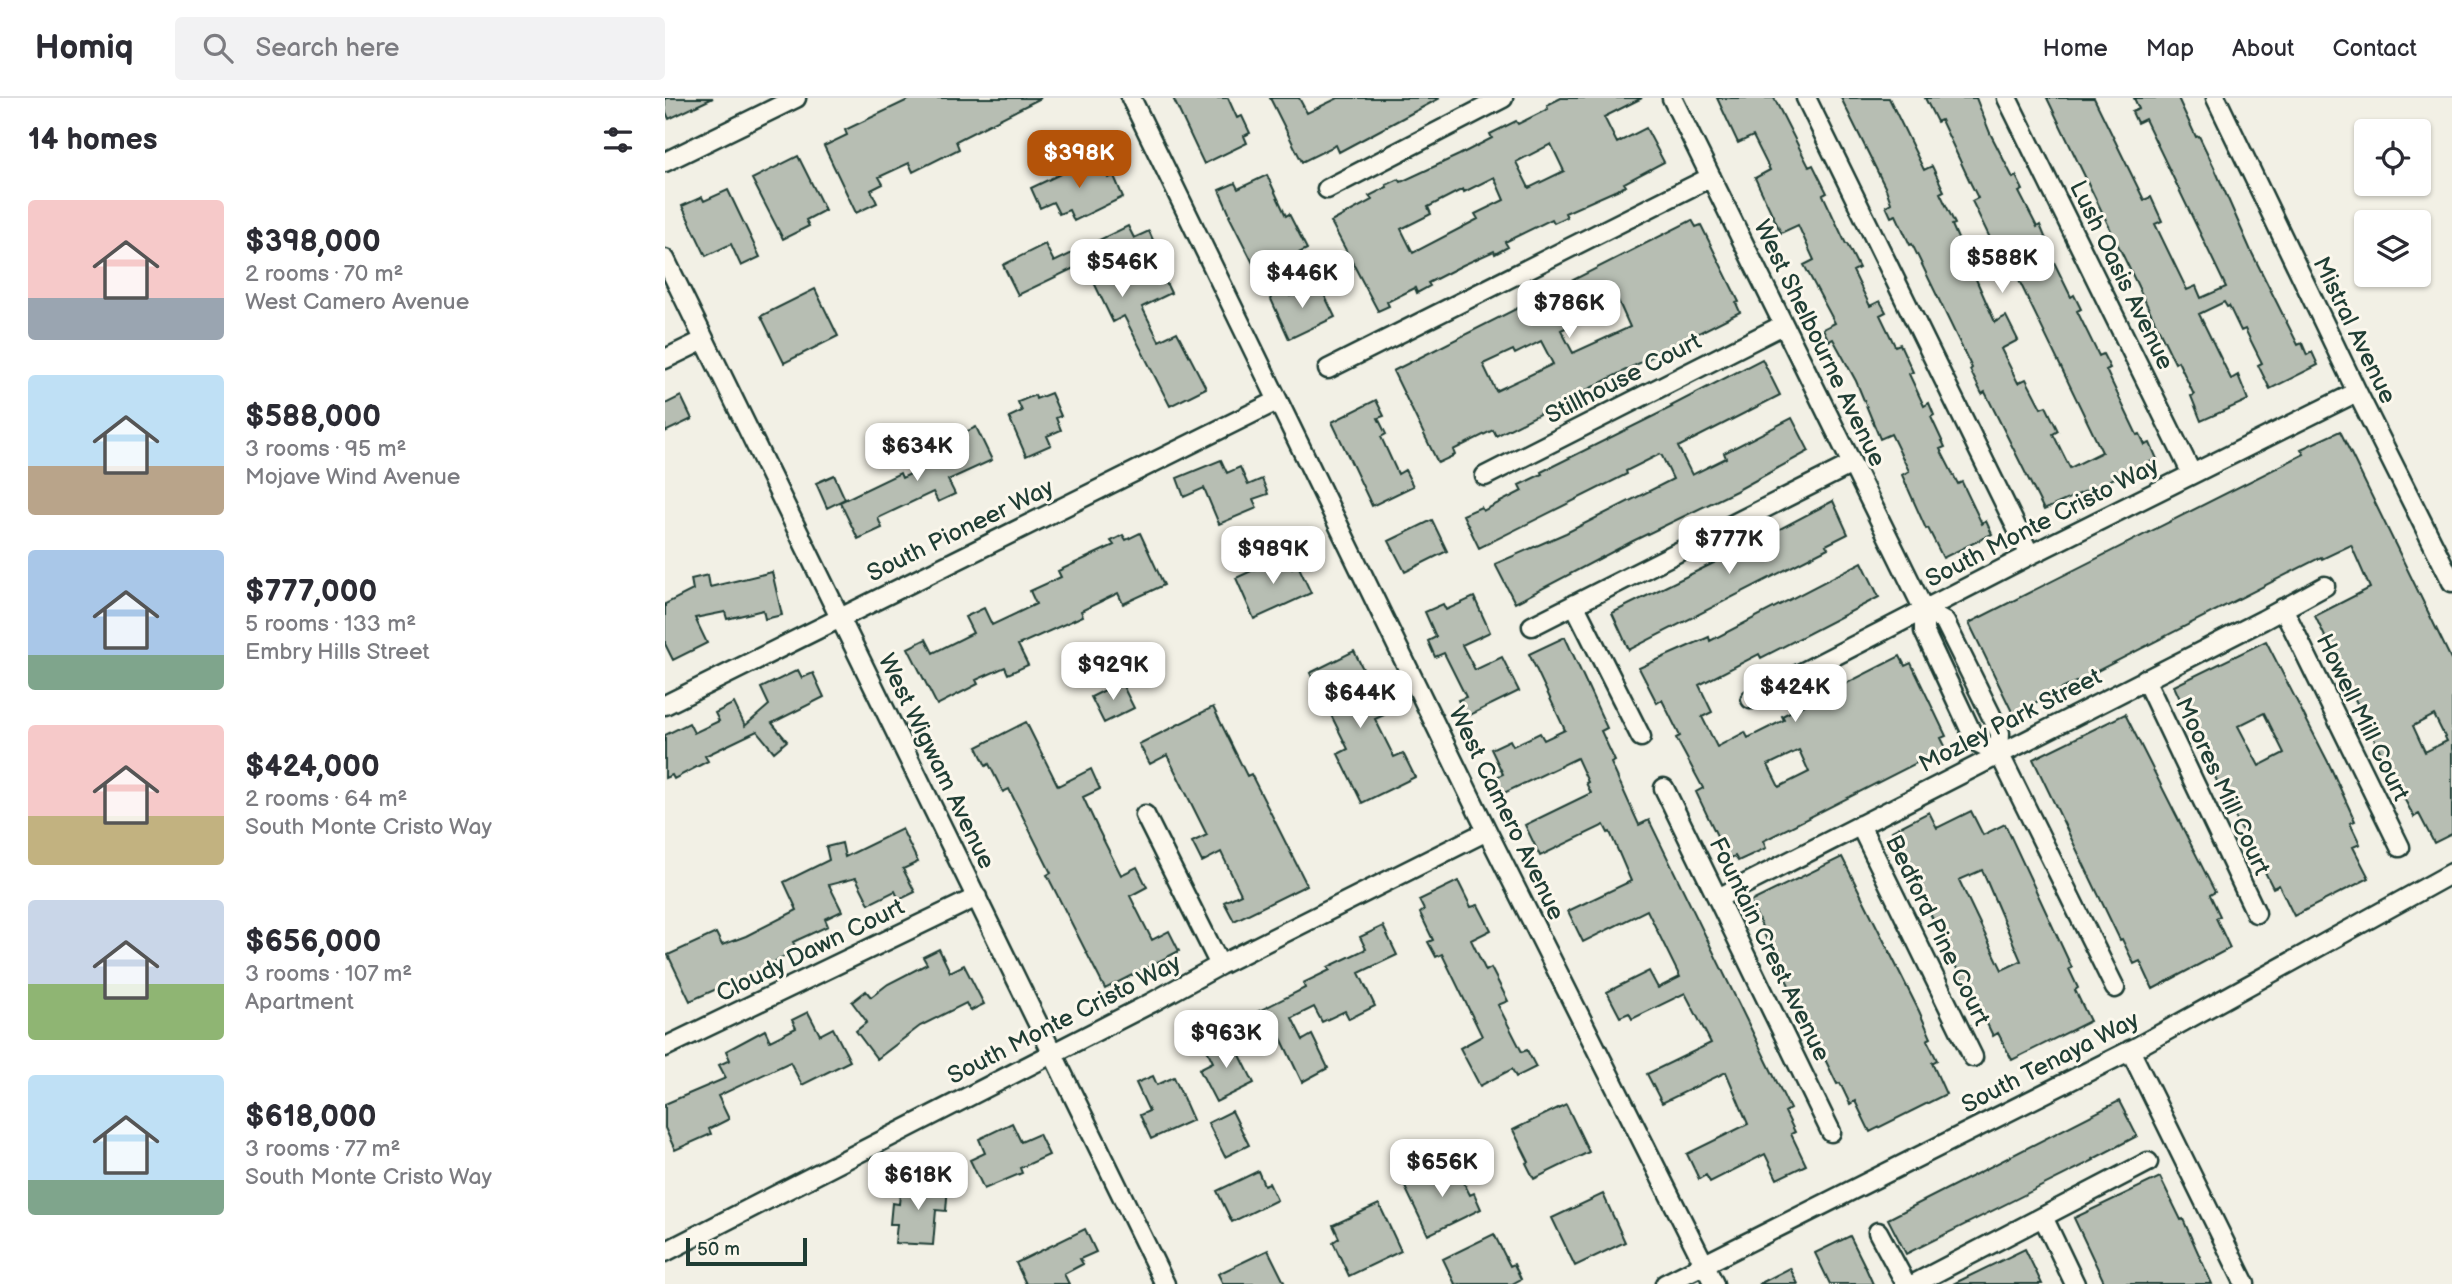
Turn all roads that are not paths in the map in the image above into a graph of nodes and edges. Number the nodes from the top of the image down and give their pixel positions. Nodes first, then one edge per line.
1 (796, 98) edge
2 (1131, 98) edge
3 (1503, 98) edge
4 (1672, 98) edge
5 (1806, 98) edge
6 (2007, 98) edge
7 (2216, 98) edge
8 (665, 162) edge
9 (1711, 177) junction
10 (1327, 189) dead end
11 (665, 259) edge
12 (1783, 324) junction
13 (704, 340) junction
14 (665, 359) edge
15 (1328, 369) dead end
16 (2357, 393) junction
17 (1277, 401) junction
18 (1852, 464) junction
19 (2192, 474) junction
20 (1485, 476) dead end
21 (2030, 555) junction
22 (2452, 582) edge
23 (2325, 586) dead end
24 (1574, 604) junction
25 (2283, 608) junction
26 (1924, 610) junction
27 (839, 617) junction
28 (1532, 625) dead end
29 (2145, 680) junction
30 (1751, 699) dead end
31 (665, 705) edge
32 (1641, 737) dead end
33 (1999, 753) junction
34 (1664, 788) dead end
35 (1145, 815) dead end
36 (1860, 825) junction
37 (1487, 831) junction
38 (2400, 847) dead end
39 (2452, 873) edge
40 (977, 897) junction
41 (1718, 898) junction
42 (2256, 913) dead end
43 (1220, 965) junction
44 (2115, 988) dead end
45 (665, 1046) edge
46 (2130, 1050) junction
47 (1053, 1053) junction
48 (1973, 1056) dead end
49 (1831, 1132) dead end
50 (2148, 1161) dead end
51 (2043, 1217) junction
52 (1878, 1232) dead end
53 (665, 1252) edge
54 (1705, 1264) junction
55 (1165, 1284) edge
56 (1665, 1284) edge
57 (1714, 1284) edge
58 (1906, 1284) edge
59 (1914, 1284) edge
60 (2075, 1284) edge
61 (2245, 1284) edge

1 - 8 street
2 - 17 street, West Camero Avenue
3 - 10 street
4 - 9 street, West Shelbourne Avenue
5 - 21 street
6 - 19 street, Lush Oasis Avenue
7 - 16 street, Mistral Avenue
9 - 12 street, West Shelbourne Avenue
9 - 15 street
11 - 13 street, West Wigwam Avenue
12 - 18 street, West Shelbourne Avenue
12 - 20 street, Stillhouse Court
13 - 14 street
13 - 27 street, West Wigwam Avenue
16 - 19 street, South Monte Cristo Way
16 - 22 street, Mistral Avenue
17 - 27 street, South Pioneer Way
17 - 37 street, West Camero Avenue
18 - 24 street
18 - 26 street, West Shelbourne Avenue
19 - 21 street, South Monte Cristo Way
21 - 26 street, South Monte Cristo Way
23 - 25 street, Mozley Park Street
24 - 28 street
24 - 32 street
25 - 29 street, Mozley Park Street
25 - 38 street, Howell Mill Court
26 - 30 street, South Monte Cristo Way
26 - 33 street, West Shelbourne Avenue
26 - 33 street, West Shelbourne Avenue
27 - 31 street, South Pioneer Way
27 - 40 street, West Wigwam Avenue
29 - 33 street, Mozley Park Street
29 - 42 street, Moores Mill Court
33 - 36 street, Mozley Park Street
33 - 44 street, West Shelbourne Avenue
34 - 41 street, Fountain Crest Avenue
35 - 43 street
36 - 41 street, Mozley Park Street
36 - 48 street, Bedford Pine Court
37 - 43 street, South Monte Cristo Way
37 - 54 street, West Camero Avenue
39 - 46 street, South Tenaya Way
40 - 45 street, Cloudy Dawn Court
40 - 47 street, West Wigwam Avenue
41 - 49 street, Fountain Crest Avenue
43 - 47 street, South Monte Cristo Way
46 - 54 street, South Tenaya Way
46 - 61 street
47 - 53 street, South Monte Cristo Way
47 - 55 street, West Wigwam Avenue
50 - 51 street
51 - 59 street
51 - 60 street
52 - 58 street
54 - 56 street, South Tenaya Way
54 - 57 street, West Camero Avenue

